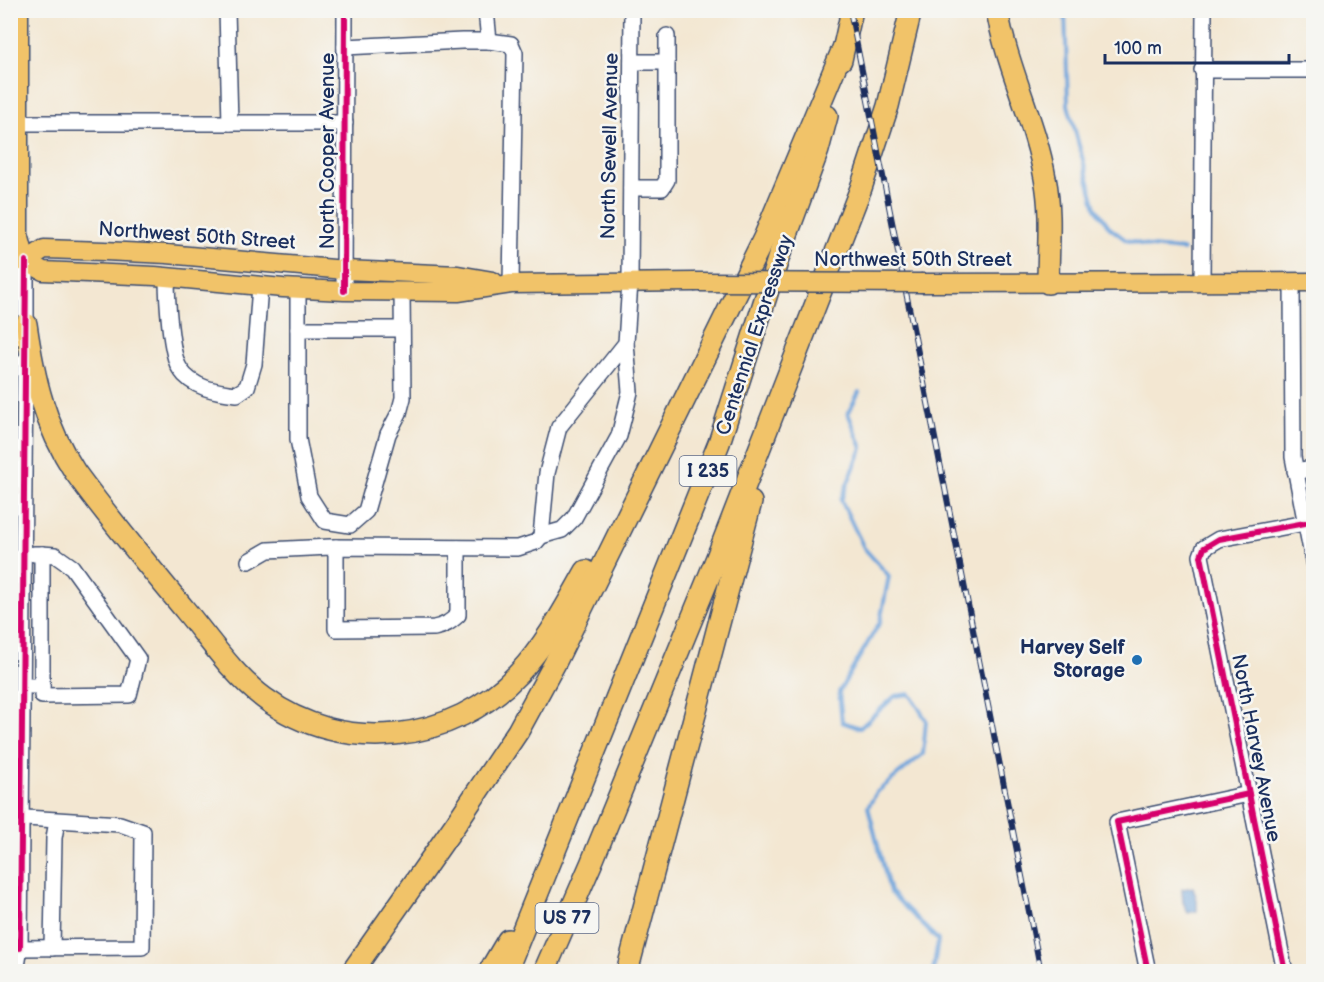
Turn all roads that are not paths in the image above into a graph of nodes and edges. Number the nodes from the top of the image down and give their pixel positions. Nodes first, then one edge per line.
1 (19, 10) edge
2 (227, 10) edge
3 (345, 10) edge
4 (486, 10) edge
5 (633, 10) edge
6 (852, 10) edge
7 (911, 10) edge
8 (997, 10) edge
9 (1204, 10) edge
10 (667, 36) dead end
11 (489, 41) junction
12 (844, 46) junction
13 (345, 47) junction
14 (632, 62) junction
15 (667, 62) junction
16 (1203, 70) junction
17 (1314, 70) edge
18 (230, 123) junction
19 (345, 123) junction
20 (16, 127) edge
21 (631, 188) junction
22 (18, 261) edge
23 (345, 270) junction
24 (166, 277) junction
25 (630, 282) junction
26 (1314, 282) edge
27 (1048, 283) junction
28 (1202, 283) junction
29 (1292, 283) junction
30 (512, 284) junction
31 (260, 286) junction
32 (298, 289) junction
33 (344, 291) junction
34 (402, 292) junction
35 (298, 329) junction
36 (402, 329) junction
37 (21, 332) edge
38 (626, 343) junction
39 (774, 414) junction
40 (672, 426) junction
41 (18, 447) edge
42 (1314, 468) edge
43 (1295, 471) junction
44 (1305, 523) junction
45 (541, 536) junction
46 (336, 547) junction
47 (458, 548) junction
48 (24, 554) junction
49 (42, 554) junction
50 (249, 561) dead end
51 (1314, 566) edge
52 (17, 630) edge
53 (42, 686) junction
54 (22, 687) junction
55 (16, 739) edge
56 (1249, 794) junction
57 (16, 817) edge
58 (57, 821) junction
59 (591, 864) junction
60 (540, 885) junction
61 (16, 901) edge
62 (20, 948) junction
63 (52, 948) junction
64 (16, 972) edge
65 (352, 972) edge
66 (489, 972) edge
67 (506, 972) edge
68 (544, 972) edge
69 (557, 972) edge
70 (627, 972) edge
71 (1148, 972) edge
72 (1285, 972) edge

1 - 20 main road
2 - 18 street
3 - 13 street, North Cooper Avenue
4 - 11 street
5 - 14 street, North Sewell Avenue
6 - 12 highway, Centennial Expressway / I 235
7 - 39 highway, Centennial Expressway / I 235
8 - 27 highway
9 - 16 street
10 - 15 street
11 - 13 street
11 - 30 street
12 - 40 highway
12 - 60 highway, Centennial Expressway / I 235
13 - 19 street, North Cooper Avenue
14 - 15 street
14 - 21 street, North Sewell Avenue
15 - 21 street
16 - 17 street
16 - 28 street
18 - 19 street
18 - 20 street
19 - 23 street, North Cooper Avenue
20 - 22 main road
21 - 25 street, North Sewell Avenue
22 - 23 main road, Northwest 50th Street
22 - 24 main road, Northwest 50th Street
22 - 37 street
23 - 30 main road, Northwest 50th Street
23 - 33 street, North Cooper Avenue
24 - 31 main road, Northwest 50th Street
24 - 31 street
25 - 27 main road, Northwest 50th Street, bridge
25 - 30 main road, Northwest 50th Street
25 - 38 street, North Sewell Avenue
26 - 29 main road, Northwest 50th Street
27 - 28 main road, Northwest 50th Street
28 - 29 main road, Northwest 50th Street
29 - 43 street
30 - 34 main road, Northwest 50th Street
31 - 32 main road, Northwest 50th Street
32 - 33 main road, Northwest 50th Street
32 - 35 street
33 - 34 main road, Northwest 50th Street
34 - 36 street
35 - 36 street
35 - 36 street
37 - 40 highway
37 - 41 street
38 - 45 street
38 - 45 street, North Sewell Avenue
39 - 59 highway, Centennial Expressway / I 235
39 - 70 highway
40 - 65 highway
41 - 48 street
42 - 43 street
43 - 44 street
44 - 51 street
44 - 56 street, North Harvey Avenue
45 - 47 street, North Sewell Avenue
46 - 47 street
46 - 47 street
46 - 50 street
48 - 49 street
48 - 52 street
49 - 53 street
49 - 53 street
52 - 54 street
53 - 54 street
54 - 55 street
55 - 57 street
56 - 71 street
56 - 72 street, North Harvey Avenue
57 - 58 street
57 - 61 street
58 - 63 street
58 - 63 street
59 - 68 highway, US 77
59 - 69 highway
60 - 66 highway
60 - 67 highway, US 77
61 - 62 street
62 - 63 street
62 - 64 street

